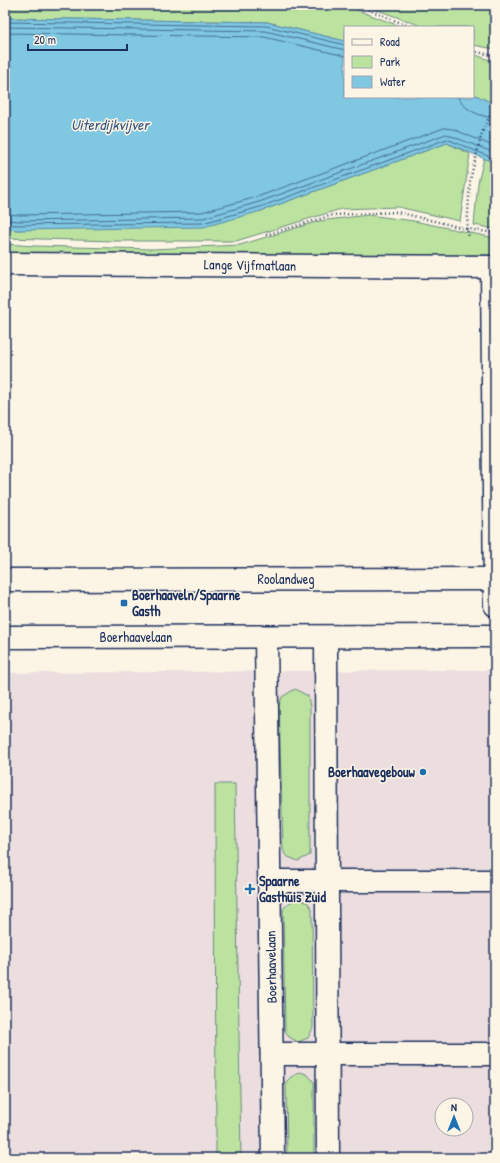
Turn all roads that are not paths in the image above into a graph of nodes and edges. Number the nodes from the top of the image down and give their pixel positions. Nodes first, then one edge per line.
1 (5, 264) edge
2 (488, 267) edge
3 (495, 579) edge
4 (5, 580) edge
5 (495, 605) edge
6 (5, 636) edge
7 (266, 636) junction
8 (495, 636) edge
9 (326, 637) junction
10 (270, 881) junction
11 (327, 881) junction
12 (495, 881) edge
13 (272, 1054) junction
14 (328, 1054) junction
15 (495, 1054) edge
16 (273, 1158) edge
17 (328, 1158) edge

1 - 2 street, Lange Vijfmatlaan
2 - 3 street
3 - 4 street, Roolandweg
3 - 5 street
6 - 7 street, Boerhaavelaan
7 - 9 street, Boerhaavelaan
7 - 10 street, Boerhaavelaan
8 - 9 street, Boerhaavelaan
9 - 11 street
10 - 11 street
10 - 13 street, Boerhaavelaan
11 - 12 street
11 - 14 street
13 - 14 street
13 - 16 street, Boerhaavelaan
14 - 15 street
14 - 17 street

